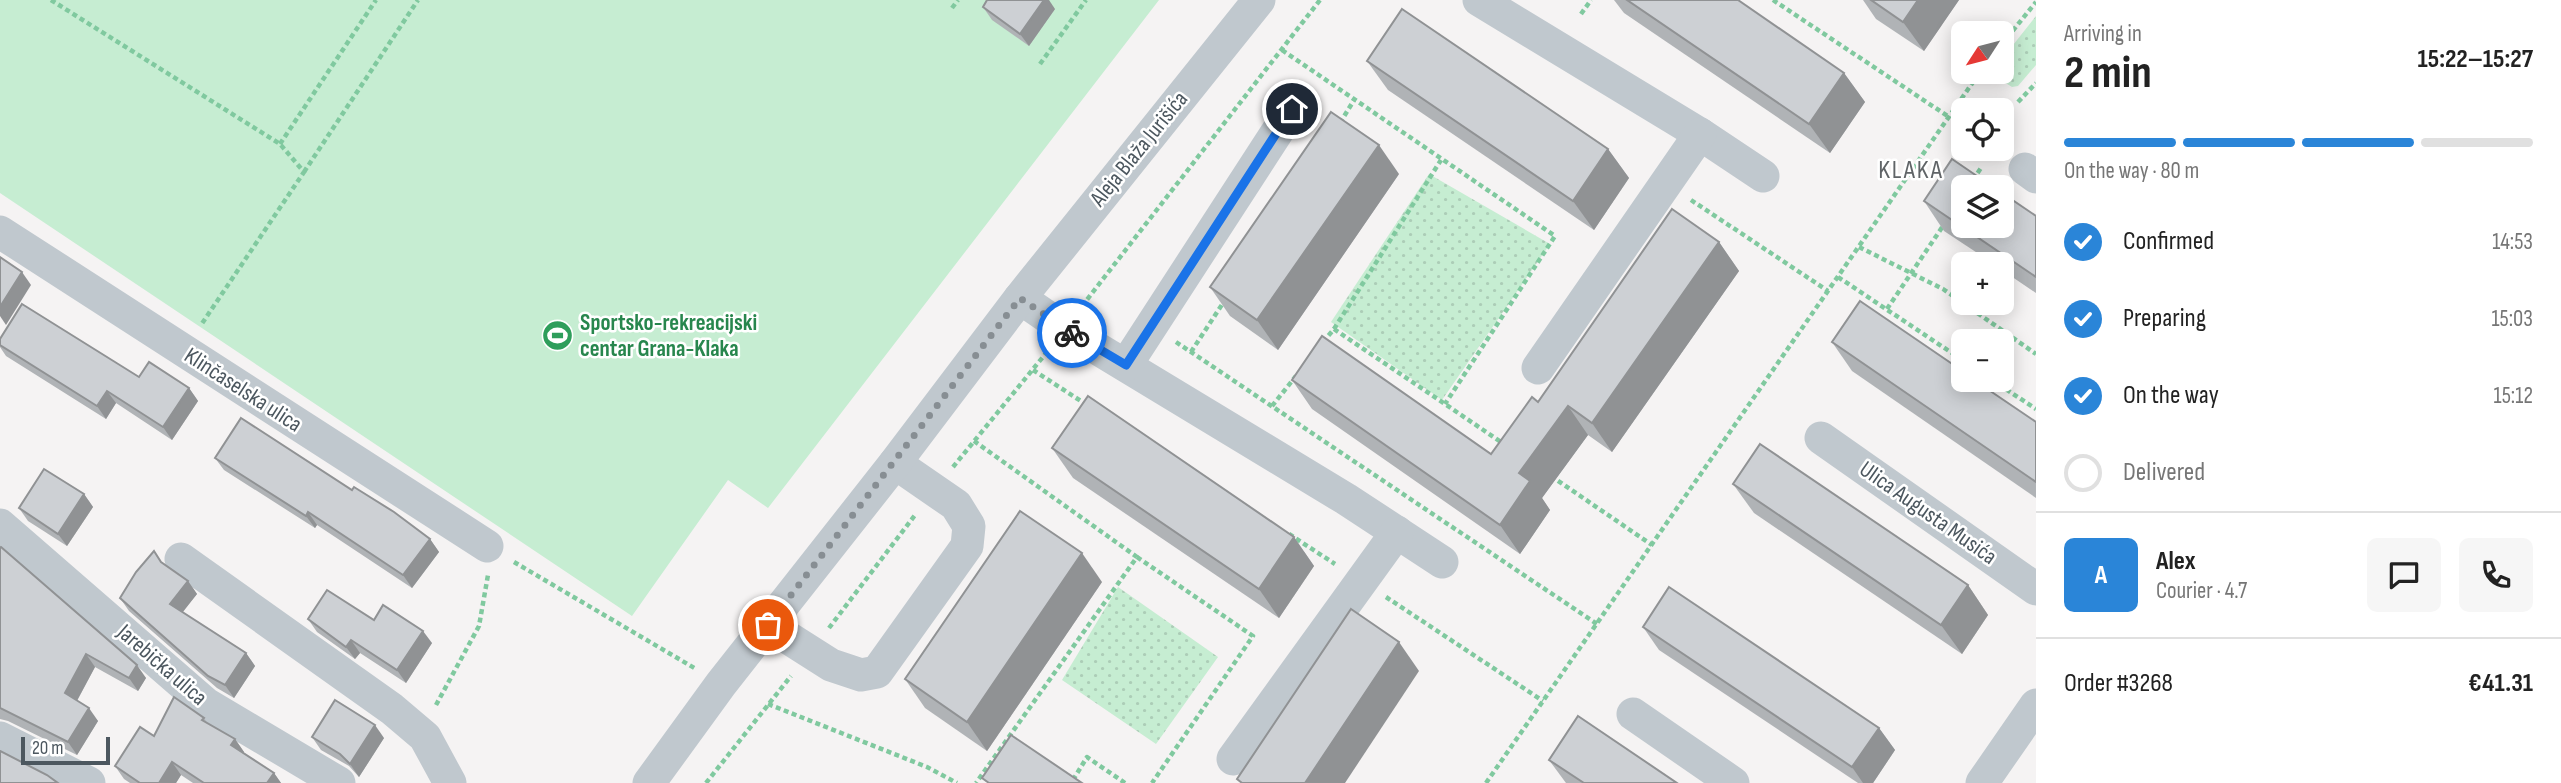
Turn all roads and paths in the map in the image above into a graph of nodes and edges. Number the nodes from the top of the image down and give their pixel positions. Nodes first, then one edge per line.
1 (51, 0) edge
2 (376, 0) edge
3 (418, 0) edge
4 (958, 0) edge
5 (1086, 0) edge
6 (1259, 0) edge
7 (1320, 0) edge
8 (1479, 0) edge
9 (1591, 0) edge
10 (1773, 0) edge
11 (2036, 2) edge
12 (953, 8) dead end
13 (1581, 14) dead end
14 (2014, 29) edge
15 (1282, 50) junction
16 (1040, 64) dead end
17 (2036, 83) edge
18 (1972, 84) edge
19 (1354, 100) junction
20 (2018, 102) dead end
21 (1292, 109) dead end
22 (1949, 117) junction
23 (1332, 134) edge
24 (1700, 134) junction
25 (279, 144) junction
26 (1441, 160) junction
27 (1981, 168) dead end
28 (304, 172) junction
29 (1976, 175) edge
30 (1763, 176) dead end
31 (1687, 197) dead end
32 (1948, 217) edge
33 (0, 232) edge
34 (1859, 247) junction
35 (1911, 273) junction
36 (1838, 277) junction
37 (1828, 291) junction
38 (1228, 295) edge
39 (1020, 298) junction
40 (1887, 309) junction
41 (1065, 328) junction
42 (1334, 329) junction
43 (1171, 338) dead end
44 (1318, 348) edge
45 (183, 352) junction
46 (1191, 352) junction
47 (1951, 352) edge
48 (2036, 354) edge
49 (1126, 365) junction
50 (1303, 368) edge
51 (1538, 368) dead end
52 (1032, 370) junction
53 (2010, 392) edge
54 (1445, 404) junction
55 (1272, 406) junction
56 (1091, 407) edge
57 (2036, 409) edge
58 (1821, 438) dead end
59 (974, 441) junction
60 (1504, 444) edge
61 (895, 463) junction
62 (1550, 475) dead end
63 (934, 490) junction
64 (0, 525) edge
65 (1279, 528) edge
66 (1397, 532) junction
67 (1651, 545) junction
68 (487, 546) junction
69 (1137, 557) junction
70 (181, 559) dead end
71 (1442, 562) dead end
72 (1361, 580) junction
73 (2036, 589) edge
74 (1597, 624) junction
75 (768, 625) junction
76 (810, 653) junction
77 (721, 684) junction
78 (1543, 701) junction
79 (768, 704) junction
80 (2036, 705) edge
81 (1633, 715) dead end
82 (421, 734) junction
83 (0, 738) edge
84 (1233, 758) dead end
85 (1073, 780) edge
86 (89, 783) edge
87 (339, 783) edge
88 (450, 783) edge
89 (649, 783) edge
90 (706, 783) edge
91 (957, 783) edge
92 (976, 783) edge
93 (1125, 783) edge
94 (1152, 783) edge
95 (1486, 783) edge
96 (1733, 783) edge
97 (1982, 783) edge

1 - 25 path
2 - 25 path
3 - 28 path
4 - 12 path
5 - 16 path
6 - 39 street, Aleja Blaža Jurišića
7 - 15 path
8 - 24 street
9 - 13 path
10 - 22 path
11 - 14 path
15 - 19 path
15 - 41 path
17 - 20 path
18 - 22 path
19 - 23 path
19 - 26 path
21 - 49 street
22 - 34 path
24 - 30 street
24 - 51 street
25 - 28 path
26 - 42 path
26 - 54 path
27 - 29 path
28 - 45 path
31 - 37 path
32 - 35 path
33 - 45 street, Klinčaselska ulica
34 - 35 path
34 - 36 path
35 - 40 path
35 - 48 path
36 - 37 path
36 - 40 path
37 - 67 path
38 - 46 path
39 - 41 street
39 - 61 street, Aleja Blaža Jurišića
40 - 47 path
41 - 49 street
41 - 52 path
42 - 44 path
42 - 54 path
43 - 46 path
45 - 68 street, Klinčaselska ulica
46 - 55 path
49 - 66 street
50 - 55 path
52 - 56 path
52 - 59 path
53 - 57 path
54 - 60 path
55 - 74 path
58 - 73 street, Ulica Augusta Musića
59 - 63 path
59 - 69 path
61 - 63 street
61 - 75 street, Aleja Blaža Jurišića
62 - 67 path
63 - 76 path
63 - 76 street
64 - 87 street, Jarebička ulica
65 - 72 path
66 - 71 street
66 - 72 street
67 - 74 path
68 - 77 path
68 - 82 path
69 - 92 path
69 - 94 path
70 - 82 street
72 - 78 path
72 - 84 street
74 - 78 path
75 - 76 street
75 - 77 street, Aleja Blaža Jurišića
76 - 79 path
77 - 89 street, Aleja Blaža Jurišića
78 - 95 path
79 - 90 path
79 - 91 path
80 - 97 street
81 - 96 street
82 - 88 street
83 - 86 street
85 - 93 path

